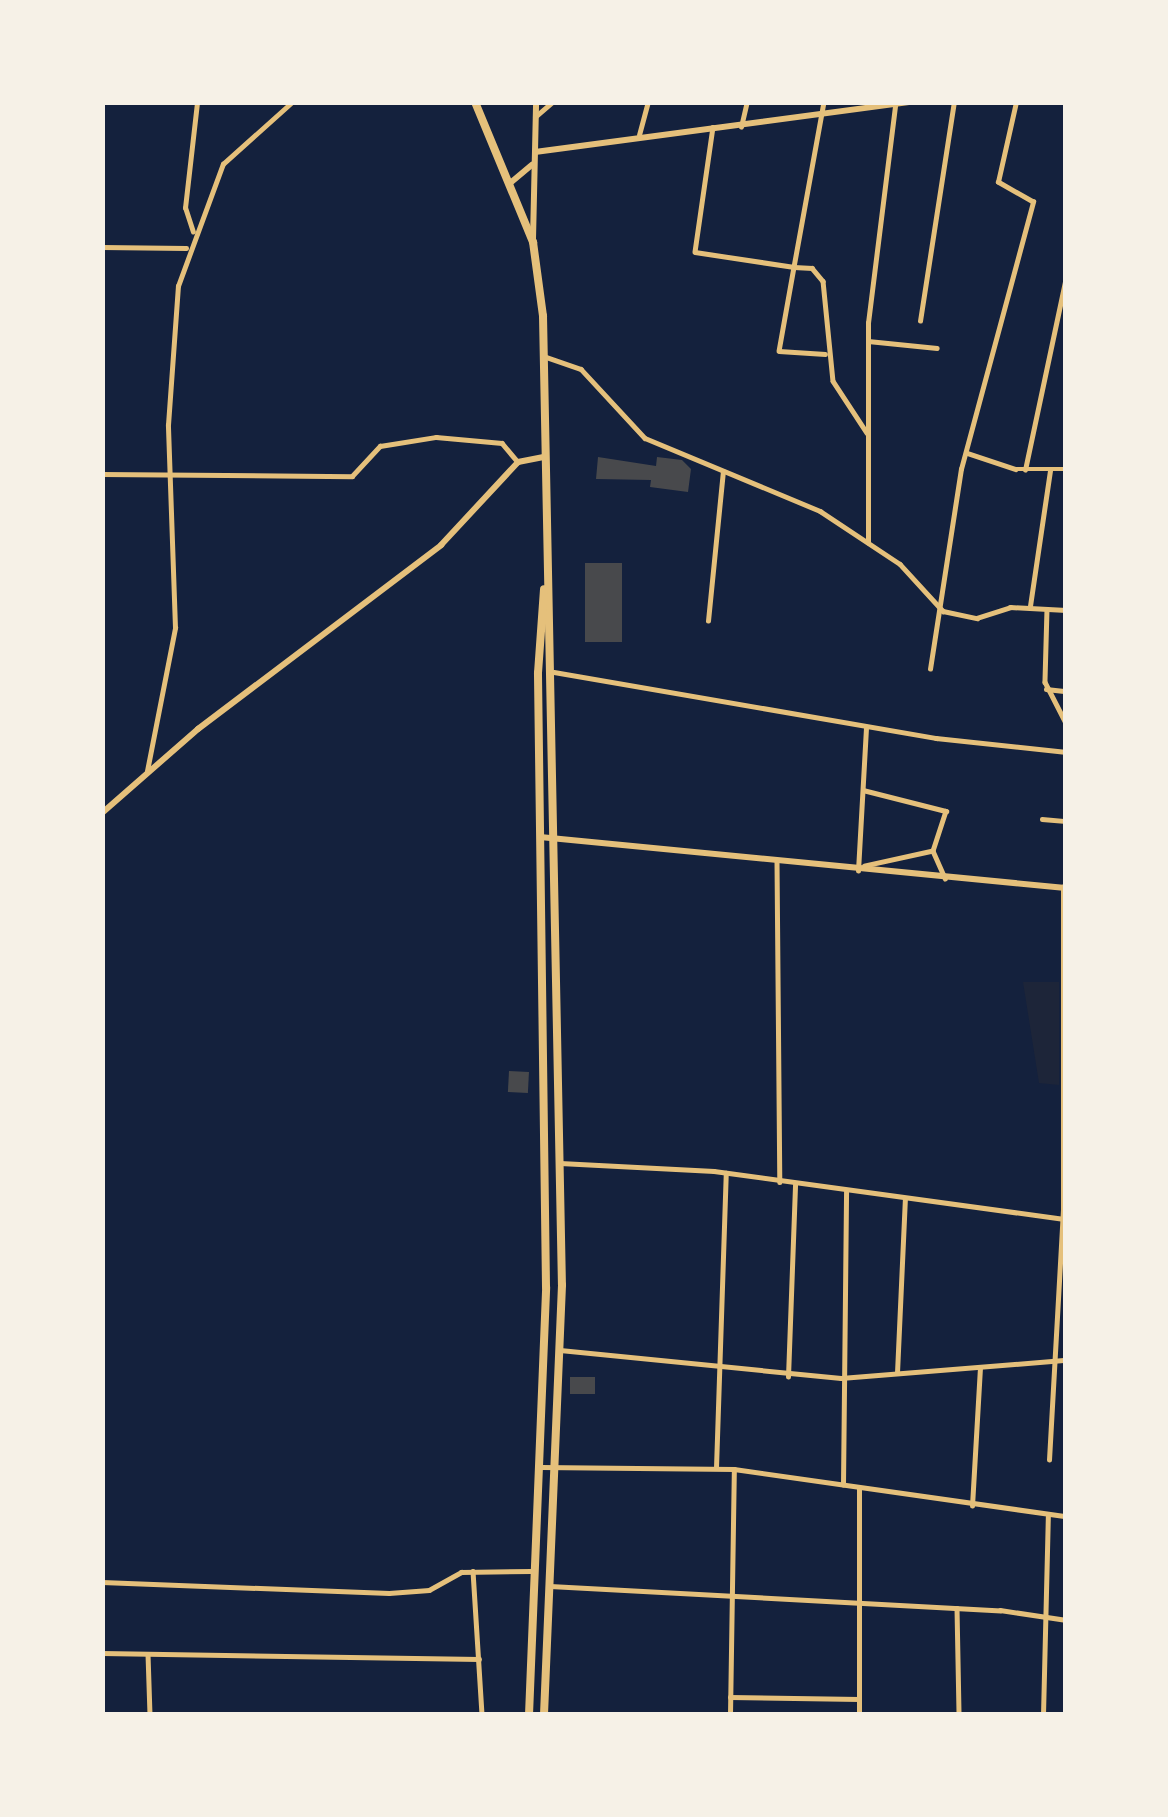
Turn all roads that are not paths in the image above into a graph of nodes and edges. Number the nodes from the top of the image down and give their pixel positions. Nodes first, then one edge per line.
1 (197, 102) edge
2 (292, 102) edge
3 (475, 102) edge
4 (536, 102) edge
5 (552, 102) edge
6 (648, 102) edge
7 (747, 102) edge
8 (911, 102) edge
9 (954, 102) edge
10 (1016, 102) edge
11 (895, 105) edge
12 (824, 106) edge
13 (535, 117) junction
14 (713, 127) junction
15 (741, 127) junction
16 (639, 134) junction
17 (535, 152) junction
18 (535, 163) junction
19 (509, 184) junction
20 (193, 232) junction
21 (533, 242) junction
22 (102, 247) edge
23 (187, 248) junction
24 (794, 267) junction
25 (1066, 277) edge
26 (920, 321) dead end
27 (868, 341) junction
28 (937, 349) dead end
29 (827, 354) junction
30 (543, 356) junction
31 (867, 433) junction
32 (967, 453) junction
33 (544, 457) junction
34 (518, 462) junction
35 (1066, 469) edge
36 (1025, 470) junction
37 (1050, 470) junction
38 (722, 472) junction
39 (175, 473) junction
40 (102, 474) edge
41 (868, 543) junction
42 (547, 556) junction
43 (1030, 608) junction
44 (1047, 609) junction
45 (943, 610) junction
46 (1066, 610) edge
47 (708, 622) dead end
48 (930, 669) dead end
49 (554, 672) junction
50 (1046, 689) junction
51 (1066, 691) edge
52 (1066, 722) edge
53 (866, 726) junction
54 (1066, 752) edge
55 (147, 771) junction
56 (863, 790) junction
57 (102, 813) edge
58 (1042, 819) dead end
59 (1066, 821) edge
60 (539, 836) junction
61 (555, 837) junction
62 (933, 851) junction
63 (778, 860) junction
64 (860, 871) junction
65 (945, 878) junction
66 (1064, 887) edge
67 (1065, 1056) edge
68 (559, 1163) junction
69 (726, 1174) junction
70 (780, 1182) junction
71 (795, 1184) junction
72 (845, 1191) junction
73 (905, 1199) junction
74 (1064, 1219) edge
75 (560, 1350) junction
76 (1062, 1360) edge
77 (980, 1369) junction
78 (717, 1370) junction
79 (897, 1374) junction
80 (788, 1376) junction
81 (841, 1378) junction
82 (1049, 1460) dead end
83 (538, 1467) junction
84 (557, 1468) junction
85 (716, 1469) junction
86 (734, 1469) junction
87 (843, 1485) junction
88 (859, 1488) junction
89 (972, 1506) junction
90 (1048, 1514) junction
91 (1066, 1516) edge
92 (473, 1571) junction
93 (532, 1571) junction
94 (102, 1582) edge
95 (550, 1586) junction
96 (730, 1596) junction
97 (860, 1602) junction
98 (957, 1608) junction
99 (1041, 1613) junction
100 (1066, 1620) edge
101 (102, 1653) edge
102 (148, 1654) junction
103 (479, 1659) junction
104 (730, 1696) junction
105 (859, 1699) junction
106 (150, 1715) edge
107 (482, 1715) edge
108 (529, 1715) edge
109 (544, 1715) edge
110 (730, 1715) edge
111 (859, 1715) edge
112 (959, 1715) edge
113 (1043, 1715) edge

1 - 20 street
2 - 20 street
3 - 19 main road
4 - 13 street
5 - 13 street
6 - 16 street
7 - 15 street
8 - 11 street
9 - 26 street
10 - 32 street
11 - 12 street
11 - 27 street
12 - 15 street
12 - 24 street
13 - 17 street
14 - 15 street
14 - 16 street
14 - 24 street
16 - 17 street
17 - 18 street
18 - 19 street
18 - 21 street
19 - 21 main road
20 - 23 street
21 - 30 main road
22 - 23 street
23 - 39 street
24 - 29 street
24 - 29 street
25 - 36 street
27 - 28 street
27 - 31 street
29 - 31 street
30 - 33 main road
30 - 38 street
31 - 41 street
32 - 36 street
32 - 45 street
33 - 34 street
33 - 42 main road
34 - 39 street
34 - 55 street
35 - 37 street
36 - 37 street
37 - 43 street
38 - 41 street
38 - 47 street
39 - 40 street
39 - 55 street
41 - 45 street
42 - 49 main road
42 - 60 main road
43 - 44 street
43 - 45 street
44 - 46 street
44 - 50 street
45 - 48 street
49 - 53 street
49 - 61 main road
50 - 51 street
50 - 52 street
53 - 54 street
53 - 56 street
55 - 57 street
56 - 62 street
56 - 64 street
58 - 59 street
60 - 61 street
60 - 83 main road
61 - 63 street
61 - 68 main road
62 - 64 street
62 - 65 street
63 - 64 street
63 - 70 street
64 - 65 street
65 - 66 street
66 - 67 street
67 - 74 street
68 - 69 street
68 - 75 main road
69 - 70 street
69 - 78 street
70 - 71 street
71 - 72 street
71 - 80 street
72 - 73 street
72 - 81 street
73 - 74 street
73 - 79 street
74 - 76 street
75 - 78 street
75 - 84 main road
76 - 77 street
76 - 82 street
77 - 79 street
77 - 89 street
78 - 80 street
78 - 85 street
79 - 81 street
80 - 81 street
81 - 87 street
83 - 84 street
83 - 93 main road
84 - 85 street
84 - 95 main road
85 - 86 street
86 - 87 street
86 - 96 street
87 - 88 street
88 - 89 street
88 - 97 street
89 - 90 street
90 - 91 street
90 - 99 street
92 - 93 street
92 - 94 street
92 - 103 street
93 - 108 main road
95 - 96 street
95 - 109 main road
96 - 97 street
96 - 104 street
97 - 98 street
97 - 105 street
98 - 99 street
98 - 112 street
99 - 100 street
99 - 113 street
101 - 102 street
102 - 103 street
102 - 106 street
103 - 107 street
104 - 105 street
104 - 110 street
105 - 111 street

